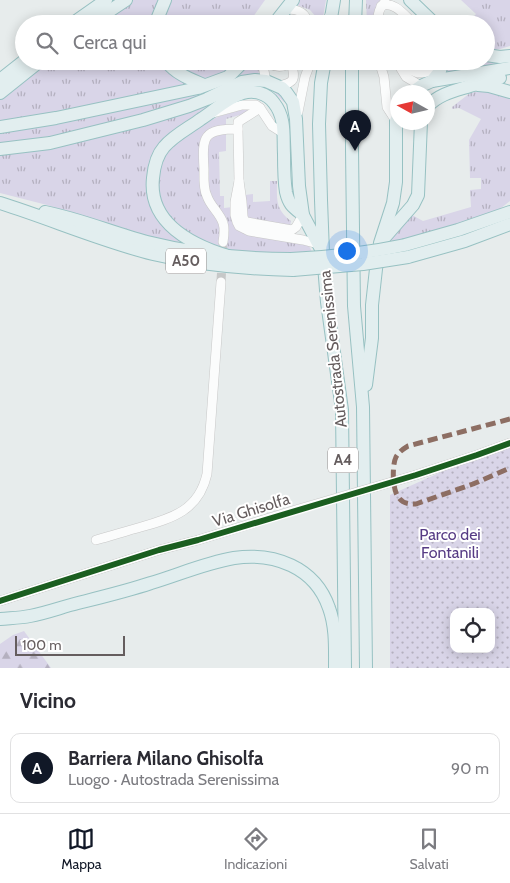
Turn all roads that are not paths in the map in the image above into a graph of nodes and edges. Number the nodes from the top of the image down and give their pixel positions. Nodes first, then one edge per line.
1 (106, 0) edge
2 (126, 0) edge
3 (165, 0) edge
4 (390, 0) edge
5 (410, 1) edge
6 (290, 4) edge
7 (381, 6) junction
8 (85, 15) edge
9 (104, 15) edge
10 (159, 15) edge
11 (281, 15) edge
12 (305, 15) edge
13 (378, 15) edge
14 (405, 15) edge
15 (425, 15) edge
16 (510, 50) edge
17 (495, 54) edge
18 (510, 56) edge
19 (495, 57) edge
20 (15, 68) edge
21 (510, 68) edge
22 (29, 70) edge
23 (173, 70) edge
24 (235, 70) edge
25 (264, 70) edge
26 (294, 70) edge
27 (307, 70) edge
28 (323, 70) edge
29 (352, 70) edge
30 (382, 70) edge
31 (402, 70) edge
32 (410, 70) edge
33 (429, 70) edge
34 (440, 70) edge
35 (510, 76) edge
36 (0, 80) edge
37 (266, 81) junction
38 (204, 85) junction
39 (419, 85) edge
40 (424, 85) edge
41 (431, 85) edge
42 (473, 85) junction
43 (278, 86) junction
44 (510, 92) edge
45 (0, 93) edge
46 (435, 99) edge
47 (260, 108) junction
48 (390, 110) edge
49 (208, 114) junction
50 (296, 119) junction
51 (0, 127) edge
52 (238, 129) junction
53 (397, 130) edge
54 (420, 130) edge
55 (283, 133) junction
56 (0, 148) edge
57 (239, 182) junction
58 (1, 203) edge
59 (303, 215) junction
60 (509, 215) edge
61 (223, 242) tunnel mouth
62 (380, 243) junction
63 (320, 248) junction
64 (228, 256) junction
65 (292, 264) junction
66 (220, 282) tunnel mouth
67 (364, 407) junction
68 (510, 443) edge
69 (96, 540) dead end
70 (0, 601) edge
71 (0, 619) edge
72 (336, 668) edge
73 (345, 668) edge
74 (366, 668) edge

1 - 8 highway
2 - 9 highway
3 - 10 highway
4 - 7 street
5 - 15 highway
6 - 11 highway
6 - 12 street
7 - 13 street
7 - 14 street
16 - 17 highway
18 - 19 highway
20 - 36 highway
21 - 41 highway
22 - 45 highway
23 - 38 highway
24 - 38 highway
25 - 37 street
26 - 43 street
27 - 50 street
28 - 63 highway, Autostrada Serenissima / A4
29 - 67 highway, Autostrada Serenissima / A4
30 - 48 street
31 - 39 street
32 - 33 street
34 - 40 highway
35 - 42 highway
37 - 43 highway
37 - 56 highway
38 - 51 highway
42 - 44 highway
42 - 46 highway
43 - 50 highway
47 - 49 street
47 - 52 street
47 - 55 street
49 - 55 highway
49 - 64 highway
50 - 59 highway
52 - 57 street
52 - 61 street
53 - 62 highway
54 - 62 highway
55 - 59 highway
57 - 59 street
57 - 63 street
58 - 64 highway
58 - 65 highway, A50
59 - 63 highway
60 - 65 highway, A50, bridge
62 - 67 highway
63 - 73 highway, Autostrada Serenissima / A4
64 - 65 highway
66 - 69 street
67 - 74 highway, Autostrada Serenissima / A4
68 - 70 street, Via Ghisolfa, bridge
71 - 72 highway

